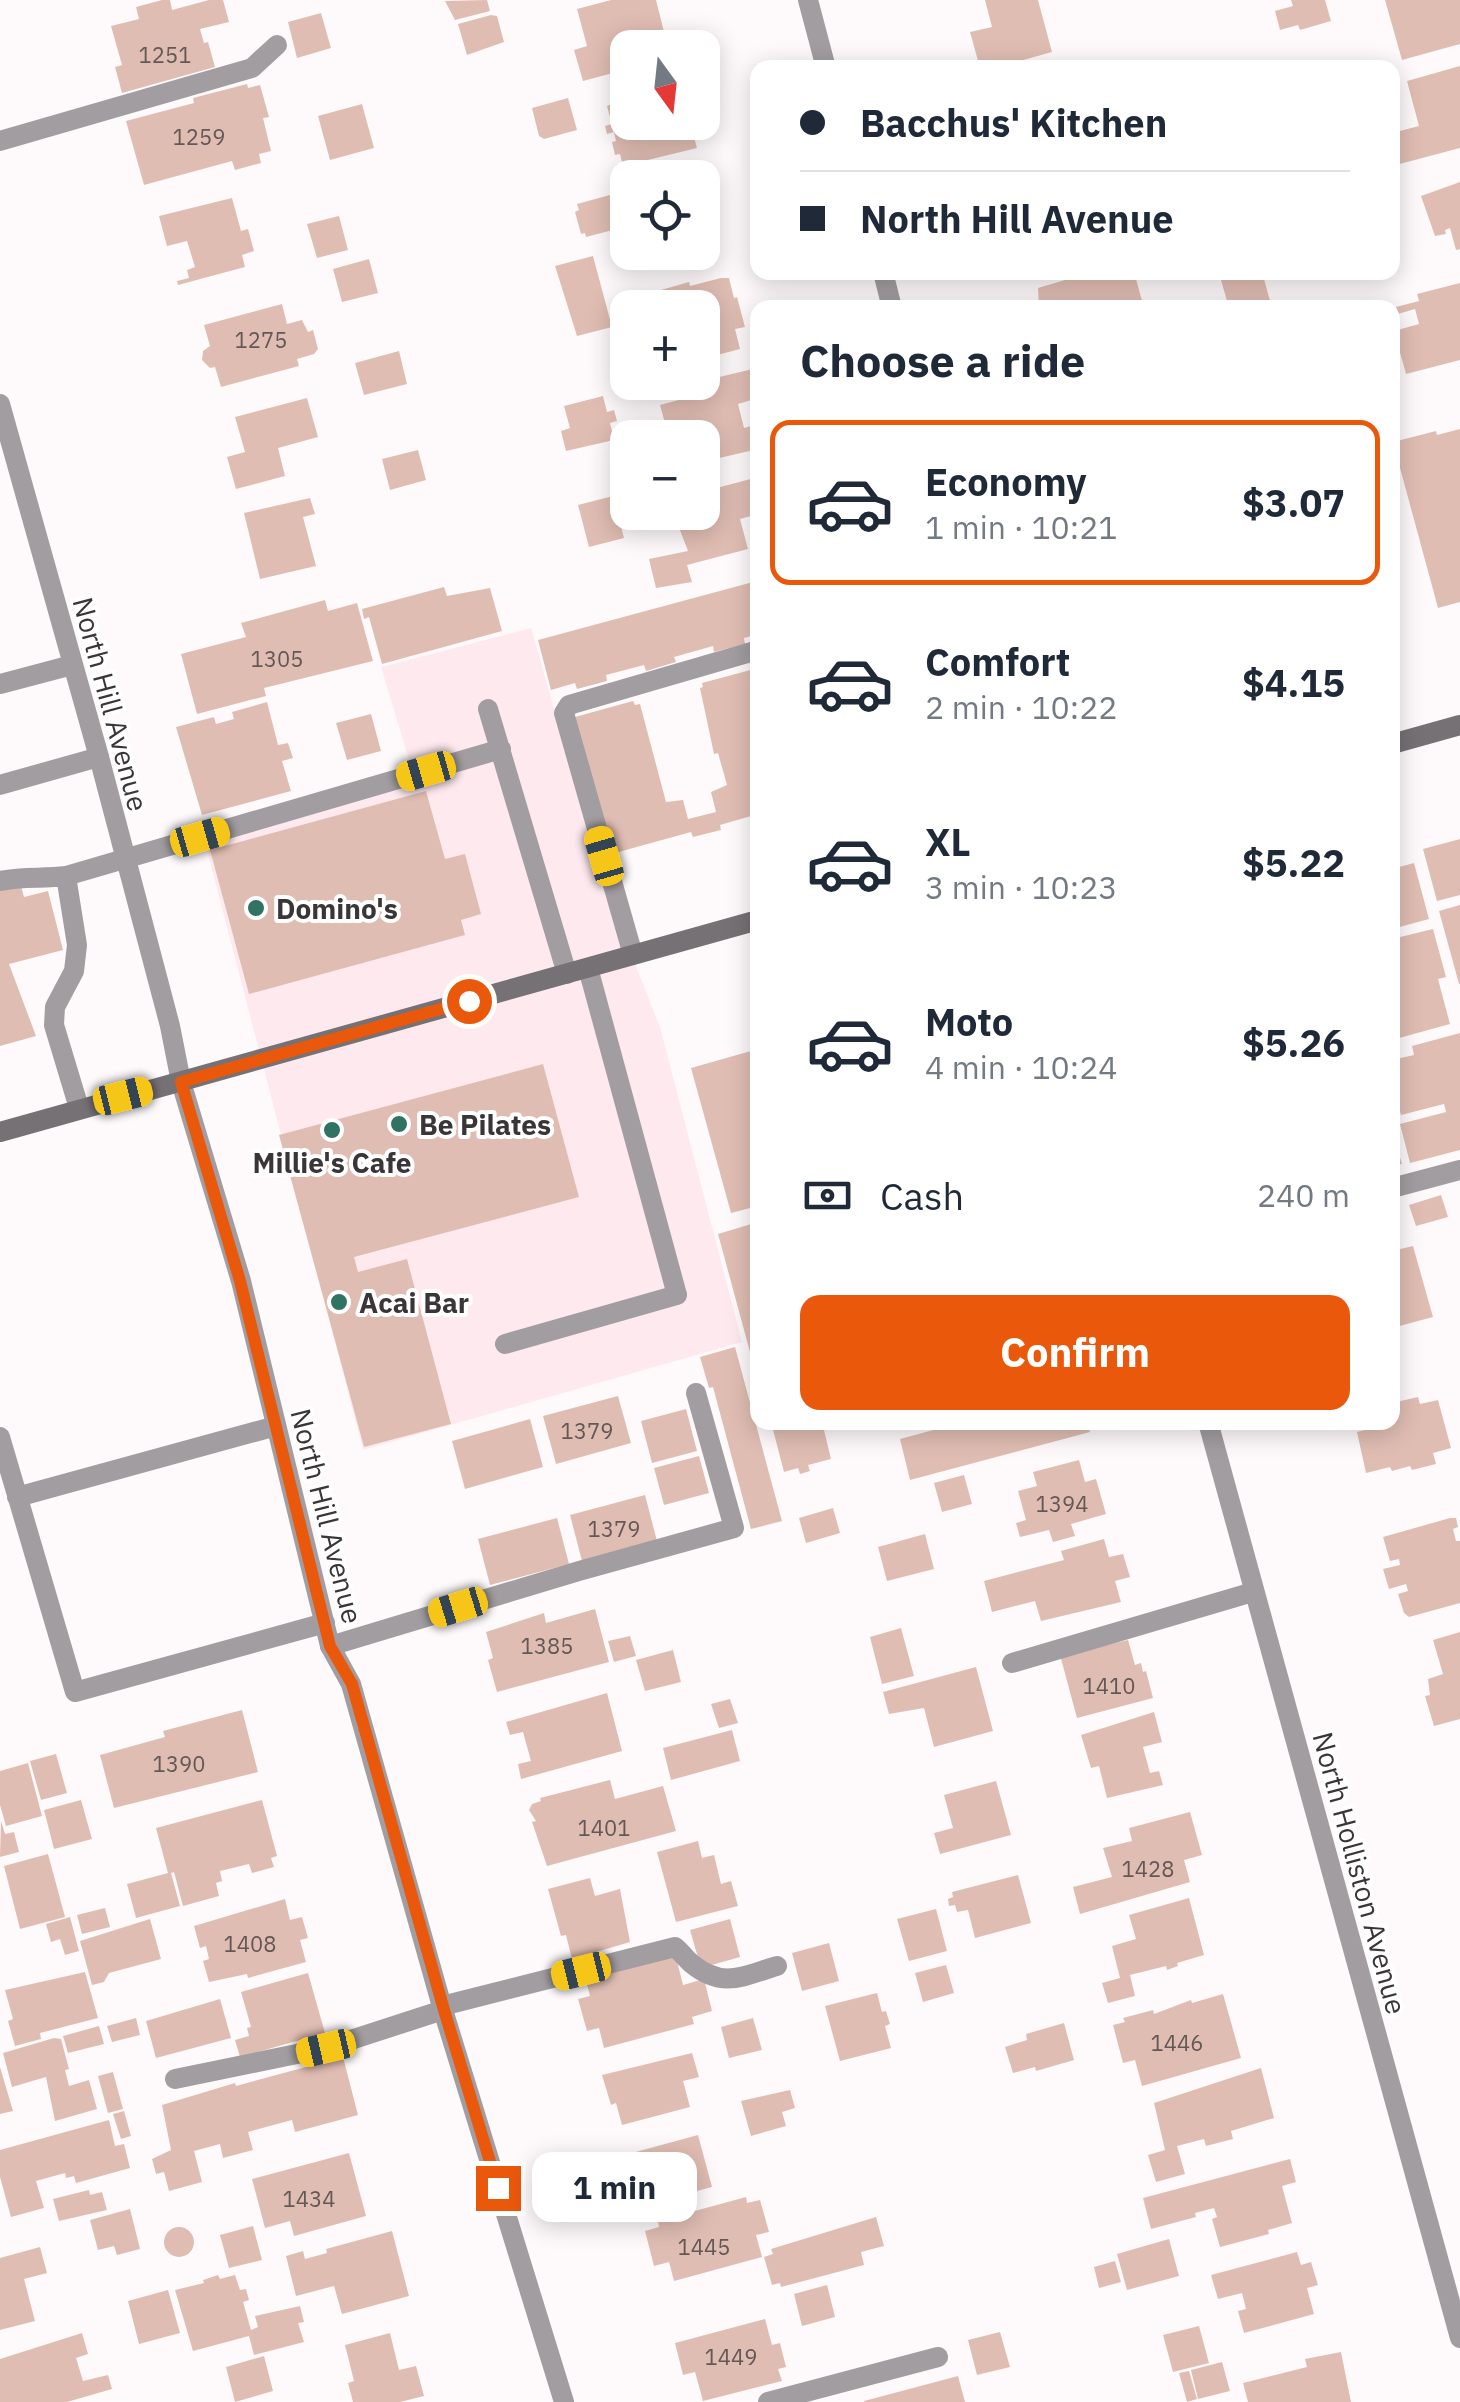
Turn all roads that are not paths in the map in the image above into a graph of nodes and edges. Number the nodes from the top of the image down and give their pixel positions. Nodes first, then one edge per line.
1 (808, 0) edge
2 (277, 45) dead end
3 (824, 60) edge
4 (0, 141) edge
5 (0, 404) edge
6 (750, 652) edge
7 (72, 665) junction
8 (0, 684) edge
9 (488, 708) dead end
10 (1460, 725) edge
11 (1400, 742) edge
12 (500, 749) junction
13 (98, 757) junction
14 (0, 785) edge
15 (125, 859) junction
16 (66, 876) junction
17 (0, 881) edge
18 (750, 922) edge
19 (633, 955) junction
20 (577, 971) junction
21 (181, 1082) junction
22 (79, 1108) junction
23 (0, 1132) edge
24 (1460, 1170) edge
25 (1400, 1186) edge
26 (505, 1344) dead end
27 (696, 1392) dead end
28 (276, 1426) junction
29 (1210, 1430) edge
30 (0, 1437) edge
31 (17, 1497) junction
32 (1253, 1592) junction
33 (325, 1624) junction
34 (330, 1646) junction
35 (1012, 1663) dead end
36 (777, 1966) dead end
37 (443, 2008) junction
38 (174, 2079) dead end
39 (1460, 2338) edge
40 (938, 2358) dead end
41 (564, 2402) edge
42 (768, 2402) edge

1 - 3 street
2 - 4 street
5 - 7 street, North Hill Avenue
6 - 19 street
7 - 8 street
7 - 13 street, North Hill Avenue
9 - 12 street
10 - 11 main road
12 - 15 street
12 - 20 street
13 - 14 street
13 - 15 street, North Hill Avenue
15 - 16 street
15 - 21 street, North Hill Avenue
16 - 17 street
16 - 22 street
18 - 19 main road
19 - 20 main road
20 - 21 main road
20 - 26 street
21 - 22 main road
21 - 28 street, North Hill Avenue
22 - 23 main road
24 - 25 street
27 - 34 street
28 - 31 street
28 - 33 street, North Hill Avenue
29 - 32 street, North Holliston Avenue
30 - 31 street
31 - 33 street
32 - 35 street
32 - 39 street, North Holliston Avenue
33 - 34 street, North Hill Avenue
34 - 37 street, North Hill Avenue
36 - 37 street
37 - 38 street
37 - 41 street, North Hill Avenue
40 - 42 street

